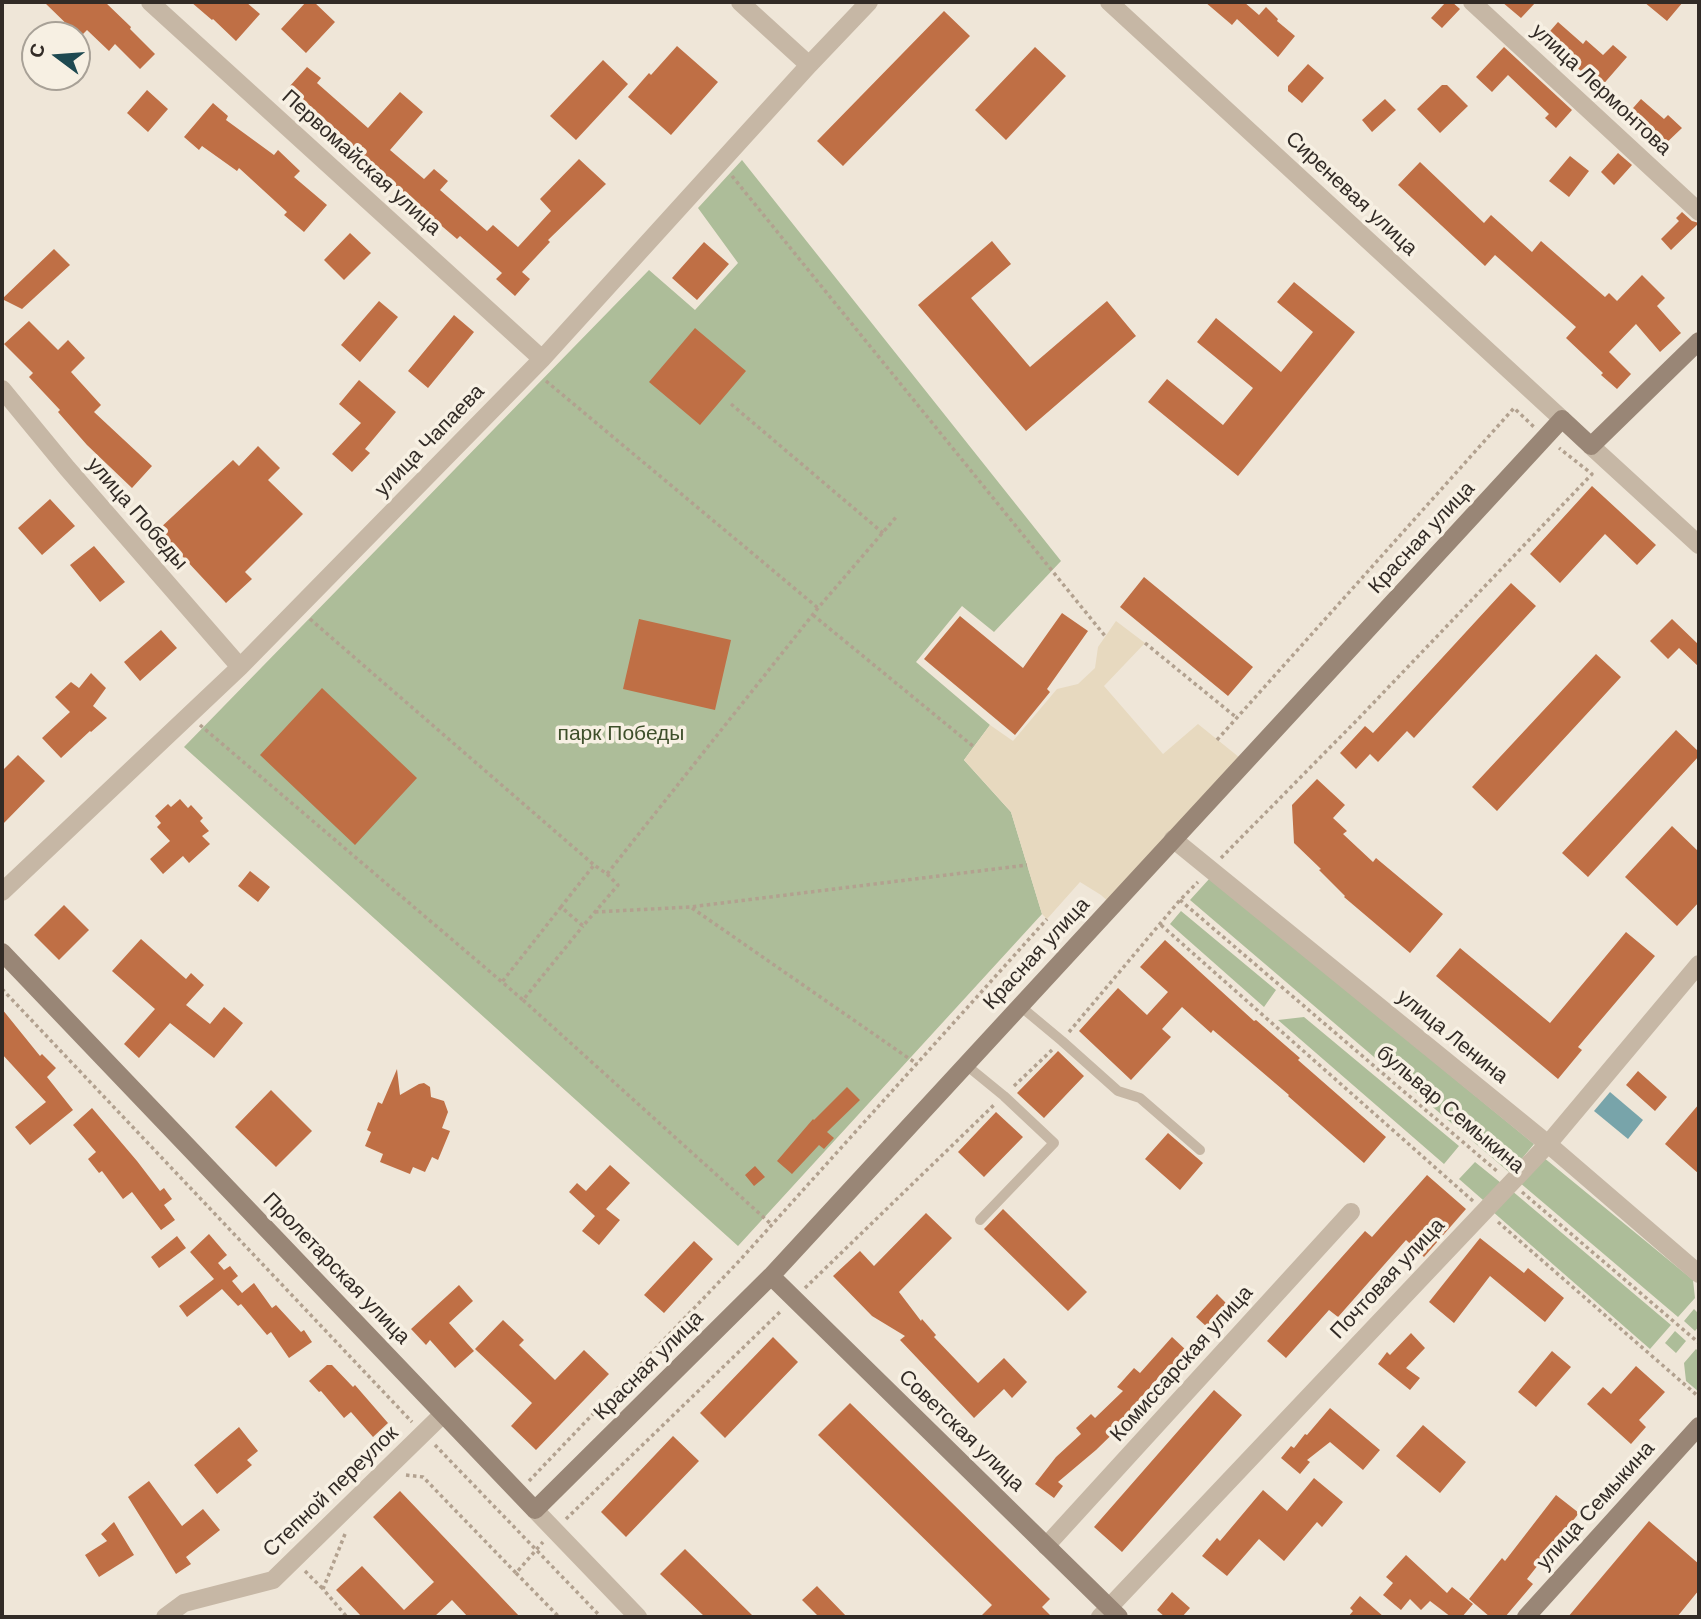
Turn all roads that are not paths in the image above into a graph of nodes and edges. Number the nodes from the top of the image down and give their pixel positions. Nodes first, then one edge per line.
1 (150, 2) edge
2 (740, 2) edge
3 (869, 2) edge
4 (1109, 2) edge
5 (1472, 2) edge
6 (809, 65) junction
7 (1699, 212) edge
8 (1699, 341) edge
9 (537, 364) junction
10 (2, 389) edge
11 (1562, 419) junction
12 (1591, 446) junction
13 (1699, 545) edge
14 (240, 667) junction
15 (1173, 839) junction
16 (2, 892) edge
17 (2, 952) edge
18 (1699, 964) edge
19 (1020, 1006) junction
20 (966, 1065) junction
21 (1548, 1144) junction
22 (1200, 1150) dead end
23 (1351, 1212) dead end
24 (979, 1220) dead end
25 (1699, 1274) edge
26 (771, 1276) junction
27 (443, 1414) junction
28 (1699, 1426) edge
29 (535, 1510) junction
30 (1046, 1546) junction
31 (1109, 1614) edge
32 (165, 1617) edge
33 (638, 1617) edge
34 (1526, 1617) edge

1 - 9 street, Первомайская улица
2 - 6 street
3 - 6 street, улица Чапаева
4 - 11 street, Сиреневая улица
5 - 7 street, улица Лермонтова
6 - 9 street, улица Чапаева
8 - 12 street
9 - 14 street, улица Чапаева
10 - 14 street, улица Победы
11 - 12 street
11 - 15 street, Красная улица
12 - 13 street
14 - 16 street, улица Чапаева
15 - 19 street, Красная улица
15 - 21 street, улица Ленина
17 - 27 street, Пролетарская улица
18 - 21 street, Почтовая улица
19 - 20 street, Красная улица
19 - 22 lane
20 - 24 lane
20 - 26 street, Красная улица
21 - 25 street, улица Ленина
21 - 31 street, Почтовая улица
23 - 30 street, Комиссарская улица
26 - 29 street, Красная улица
26 - 30 street, Советская улица
27 - 29 street, Пролетарская улица
27 - 32 street, Степной переулок
28 - 34 street, улица Семыкина
29 - 33 street, Пролетарская улица
30 - 31 street, Советская улица

